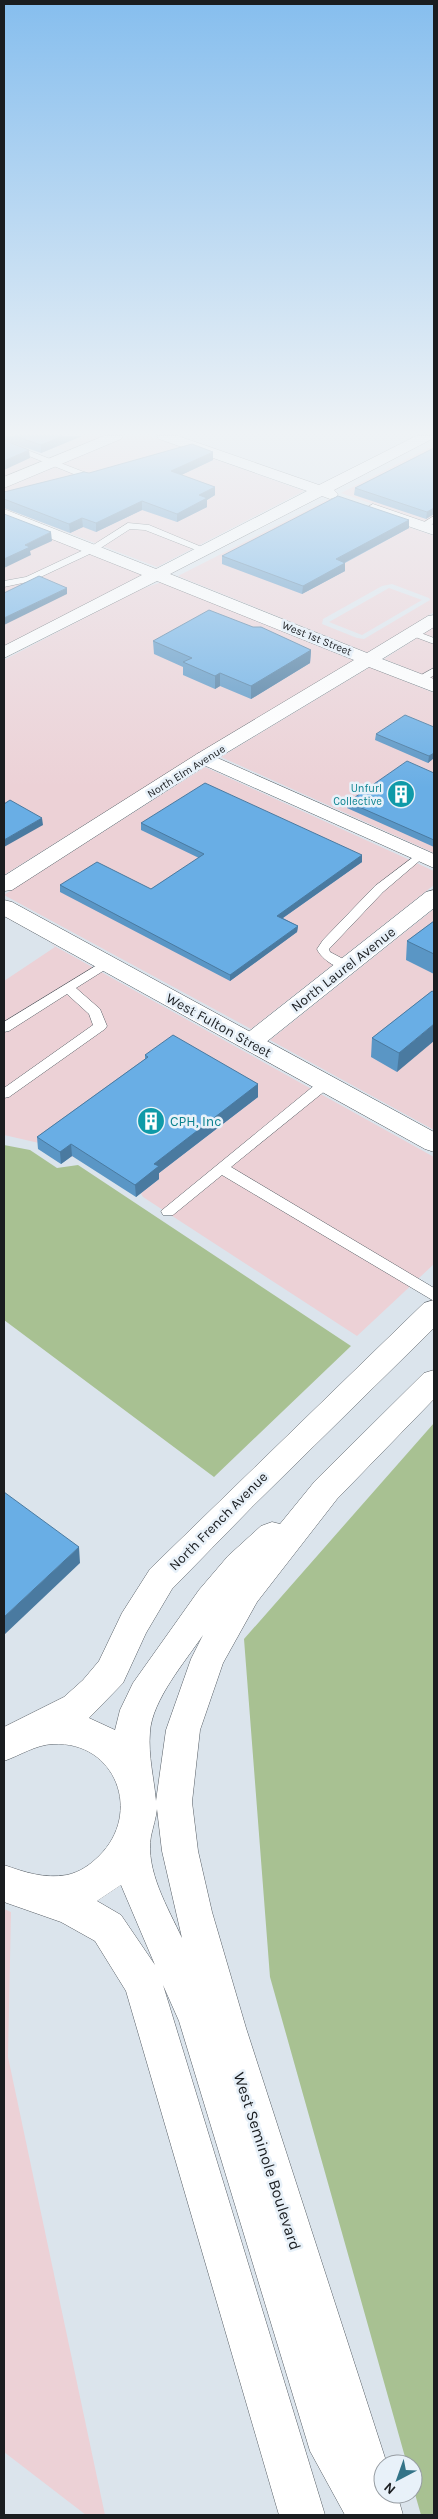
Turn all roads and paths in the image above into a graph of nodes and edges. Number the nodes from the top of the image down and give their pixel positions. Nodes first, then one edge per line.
1 (83, 554) edge
2 (105, 554) edge
3 (197, 554) edge
4 (158, 574) junction
5 (4, 584) edge
6 (434, 620) edge
7 (413, 633) junction
8 (434, 641) edge
9 (4, 653) edge
10 (369, 660) junction
11 (430, 679) edge
12 (204, 758) junction
13 (427, 858) edge
14 (4, 885) edge
15 (434, 897) edge
16 (4, 906) edge
17 (107, 963) junction
18 (347, 966) junction
19 (68, 988) junction
20 (4, 1028) edge
21 (251, 1042) junction
22 (326, 1083) junction
23 (4, 1094) edge
24 (434, 1143) edge
25 (221, 1168) junction
26 (168, 1211) dead end
27 (434, 1295) edge
28 (434, 1311) edge
29 (434, 1381) edge
30 (326, 1490) junction
31 (11, 1741) edge
32 (135, 1780) junction
33 (174, 1802) joint
34 (133, 1838) junction
35 (21, 1889) edge
36 (302, 2515) edge
37 (371, 2515) edge
38 (380, 2515) edge

1 - 5 lane
2 - 4 street, West 1st Street
3 - 4 street
4 - 9 street
4 - 10 street, West 1st Street
6 - 7 street, North Elm Avenue
7 - 8 lane
7 - 10 street, North Elm Avenue
10 - 11 street, West 1st Street
10 - 12 street, North Elm Avenue
12 - 13 street
12 - 14 street, North Elm Avenue
13 - 18 lane
15 - 18 street, North Laurel Avenue
16 - 17 street, West Fulton Street
17 - 19 lane
17 - 21 street, West Fulton Street
18 - 21 street, North Laurel Avenue
19 - 20 lane
19 - 23 lane
21 - 22 street, West Fulton Street
22 - 24 street, West Fulton Street
22 - 25 lane
25 - 26 lane
25 - 27 lane
28 - 31 street, North French Avenue
29 - 30 street, North French Avenue
30 - 32 street, North French Avenue
30 - 33 street, North French Avenue
31 - 32 street, North French Avenue
32 - 34 street, North French Avenue
33 - 38 street, West Seminole Boulevard
34 - 35 street, North French Avenue
34 - 37 street, West Seminole Boulevard
35 - 36 street

